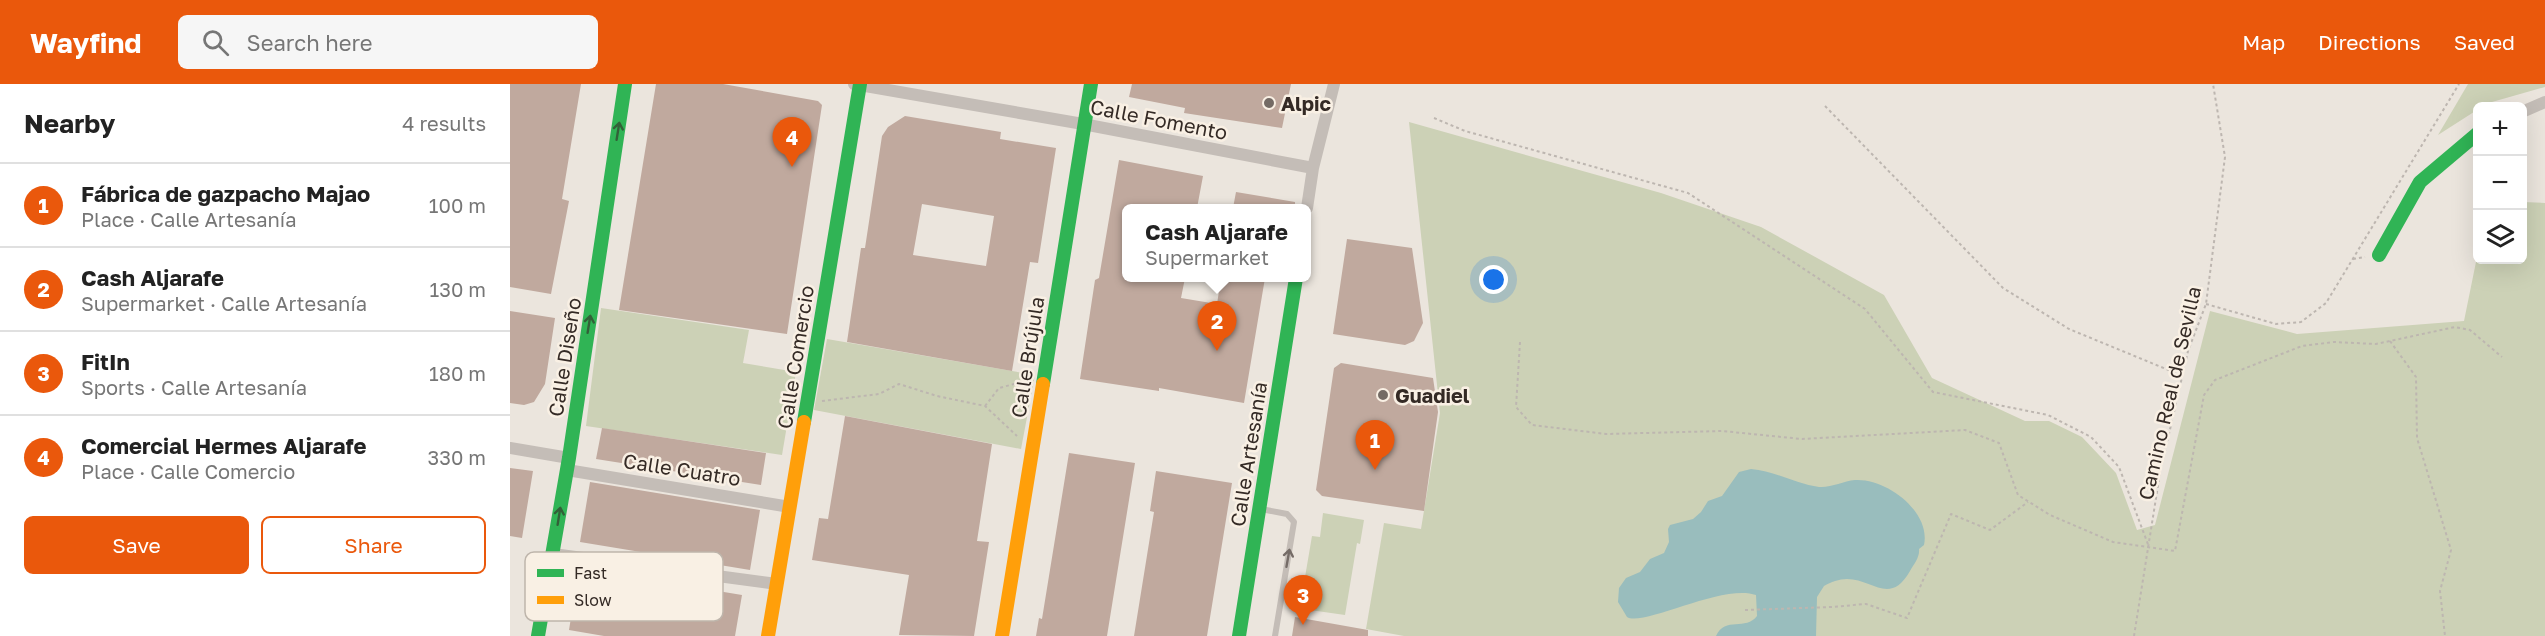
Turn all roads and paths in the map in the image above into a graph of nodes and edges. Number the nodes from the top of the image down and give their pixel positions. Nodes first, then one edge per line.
1 (625, 84) edge
2 (858, 84) edge
3 (1091, 84) edge
4 (1334, 84) edge
5 (2213, 84) edge
6 (2459, 84) edge
7 (2545, 102) edge
8 (1825, 106) dead end
9 (2527, 110) edge
10 (1434, 118) dead end
11 (1083, 124) junction
12 (2473, 137) edge
13 (1313, 168) junction
14 (1308, 204) edge
15 (2379, 255) dead end
16 (1295, 282) edge
17 (2206, 304) junction
18 (2390, 341) junction
19 (1520, 342) dead end
20 (2502, 357) dead end
21 (2182, 376) junction
22 (1043, 377) junction
23 (807, 404) junction
24 (985, 406) junction
25 (510, 448) edge
26 (1032, 449) junction
27 (568, 464) junction
28 (2029, 502) junction
29 (790, 507) junction
30 (1259, 509) junction
31 (2149, 547) junction
32 (553, 552) edge
33 (723, 577) edge
34 (777, 584) junction
35 (1745, 610) dead end
36 (541, 621) edge
37 (538, 636) edge
38 (768, 636) edge
39 (1002, 636) edge
40 (1239, 636) edge
41 (1275, 636) edge
42 (2134, 636) edge
43 (2445, 636) edge

27 -> 1 street, Calle Diseño
2 - 11 street, Calle Fomento
2 - 23 street, Calle Comercio
3 - 11 street, Calle Brújula
4 - 13 street
5 - 17 path, Camino Real de Sevilla
6 - 17 path
7 - 9 street
8 - 21 path
10 - 31 path
11 - 13 street, Calle Fomento
11 - 22 street, Calle Brújula
12 - 15 street
13 - 14 street
16 - 30 street, Calle Artesanía
17 - 21 path, Camino Real de Sevilla
18 - 20 path
18 - 31 path
18 - 43 path
19 - 28 path
21 - 31 path, Camino Real de Sevilla
22 - 24 path
22 - 26 street, Calle Brújula
23 - 24 path
23 - 29 street, Calle Comercio
24 - 26 path
25 - 27 street, Calle Cuatro
26 - 39 street, Calle Brújula
27 - 29 street, Calle Cuatro
32 -> 27 street, Calle Diseño
28 - 31 path
28 - 35 path
29 - 34 street, Calle Comercio
30 - 40 street, Calle Artesanía
41 -> 30 lane
31 - 42 path, Camino Real de Sevilla
33 - 34 street
34 - 38 street, Calle Comercio
36 - 37 street, Calle Diseño

